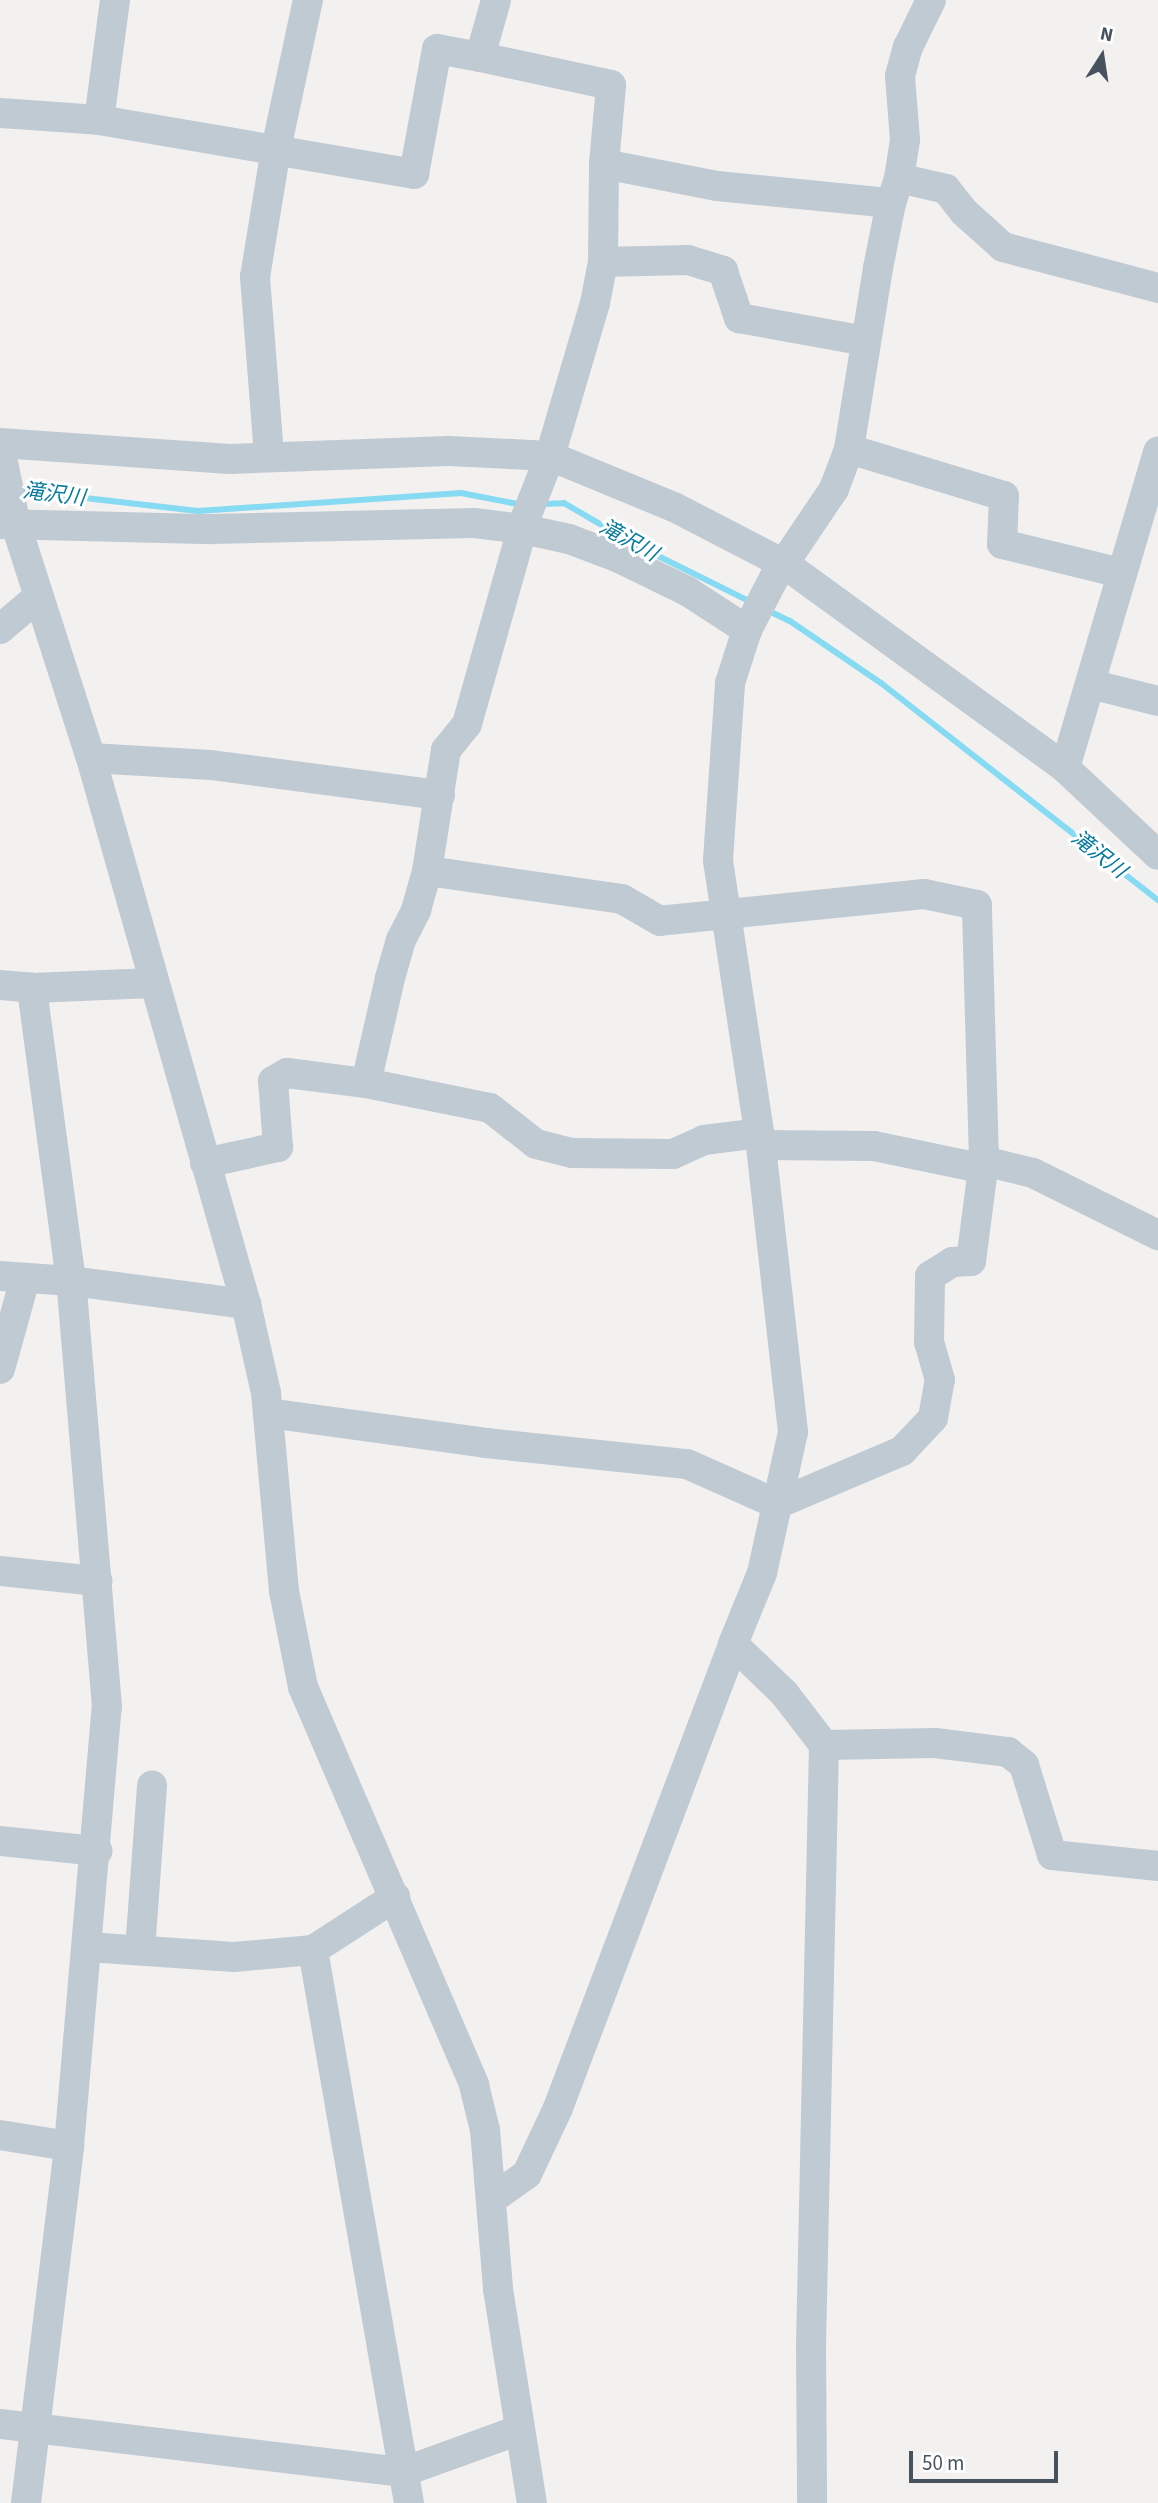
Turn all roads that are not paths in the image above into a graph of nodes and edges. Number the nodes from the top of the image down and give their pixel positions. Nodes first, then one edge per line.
1 (115, 0) edge
2 (307, 0) edge
3 (496, 0) edge
4 (931, 0) edge
5 (480, 57) junction
6 (0, 113) edge
7 (99, 120) junction
8 (275, 149) junction
9 (604, 164) junction
10 (895, 190) junction
11 (603, 262) junction
12 (1158, 288) edge
13 (866, 341) junction
14 (0, 446) edge
15 (849, 449) junction
16 (1158, 451) edge
17 (269, 455) junction
18 (550, 456) junction
19 (8, 525) edge
20 (523, 525) junction
21 (780, 572) junction
22 (1121, 573) junction
23 (38, 597) junction
24 (750, 625) junction
25 (0, 629) edge
26 (1090, 684) junction
27 (1158, 701) edge
28 (91, 758) junction
29 (1065, 768) junction
30 (440, 795) junction
31 (1158, 855) edge
32 (427, 871) junction
33 (726, 915) junction
34 (153, 983) junction
35 (0, 985) edge
36 (32, 988) junction
37 (366, 1083) junction
38 (760, 1139) junction
39 (984, 1161) junction
40 (205, 1163) junction
41 (1158, 1235) edge
42 (13, 1277) edge
43 (71, 1281) junction
44 (246, 1304) junction
45 (0, 1369) edge
46 (268, 1413) junction
47 (778, 1504) junction
48 (0, 1571) edge
49 (97, 1581) junction
50 (733, 1644) junction
51 (824, 1745) junction
52 (152, 1785) dead end
53 (0, 1841) edge
54 (97, 1851) junction
55 (1158, 1866) edge
56 (395, 1897) junction
57 (88, 1947) junction
58 (139, 1950) junction
59 (313, 1950) junction
60 (0, 2135) edge
61 (69, 2146) junction
62 (492, 2199) junction
63 (0, 2424) edge
64 (33, 2427) junction
65 (519, 2430) junction
66 (403, 2472) junction
67 (26, 2503) edge
68 (409, 2503) edge
69 (532, 2503) edge
70 (812, 2503) edge

1 - 7 street
2 - 8 street
3 - 5 street
4 - 10 street
5 - 8 street
5 - 9 street
6 - 7 street
7 - 8 street
8 - 17 street
9 - 10 street
9 - 11 street
10 - 12 street
10 - 13 street
11 - 13 street
11 - 18 street
13 - 15 street
14 - 17 street
14 - 19 street
15 - 21 street
15 - 22 street
16 - 22 street
17 - 18 street
18 - 20 street
18 - 21 street
19 - 20 street
19 - 23 street
20 - 24 street
20 - 30 street
21 - 24 street
21 - 29 street
22 - 26 street
23 - 25 street
23 - 28 street
24 - 33 street
26 - 27 street
26 - 29 street
28 - 30 street
28 - 34 street
29 - 31 street
30 - 32 street
32 - 33 street
32 - 37 street
33 - 38 street
33 - 39 street
34 - 36 street
34 - 40 street
35 - 36 street
36 - 43 street
37 - 38 street
37 - 40 street
38 - 39 street
38 - 47 street
39 - 41 street
39 - 47 street
40 - 44 street
42 - 43 street
42 - 45 street
43 - 44 street
43 - 49 street
44 - 46 street
46 - 47 street
46 - 56 street
47 - 50 street
48 - 49 street
49 - 54 street
50 - 51 street
50 - 62 street
51 - 55 street
51 - 70 street
52 - 58 street
53 - 54 street
54 - 57 street
56 - 59 street
56 - 62 street
57 - 58 street
57 - 61 street
58 - 59 street
59 - 66 street
60 - 61 street
61 - 64 street
62 - 65 street
63 - 64 street
64 - 66 street
64 - 67 street
65 - 66 street
65 - 69 street
66 - 68 street

